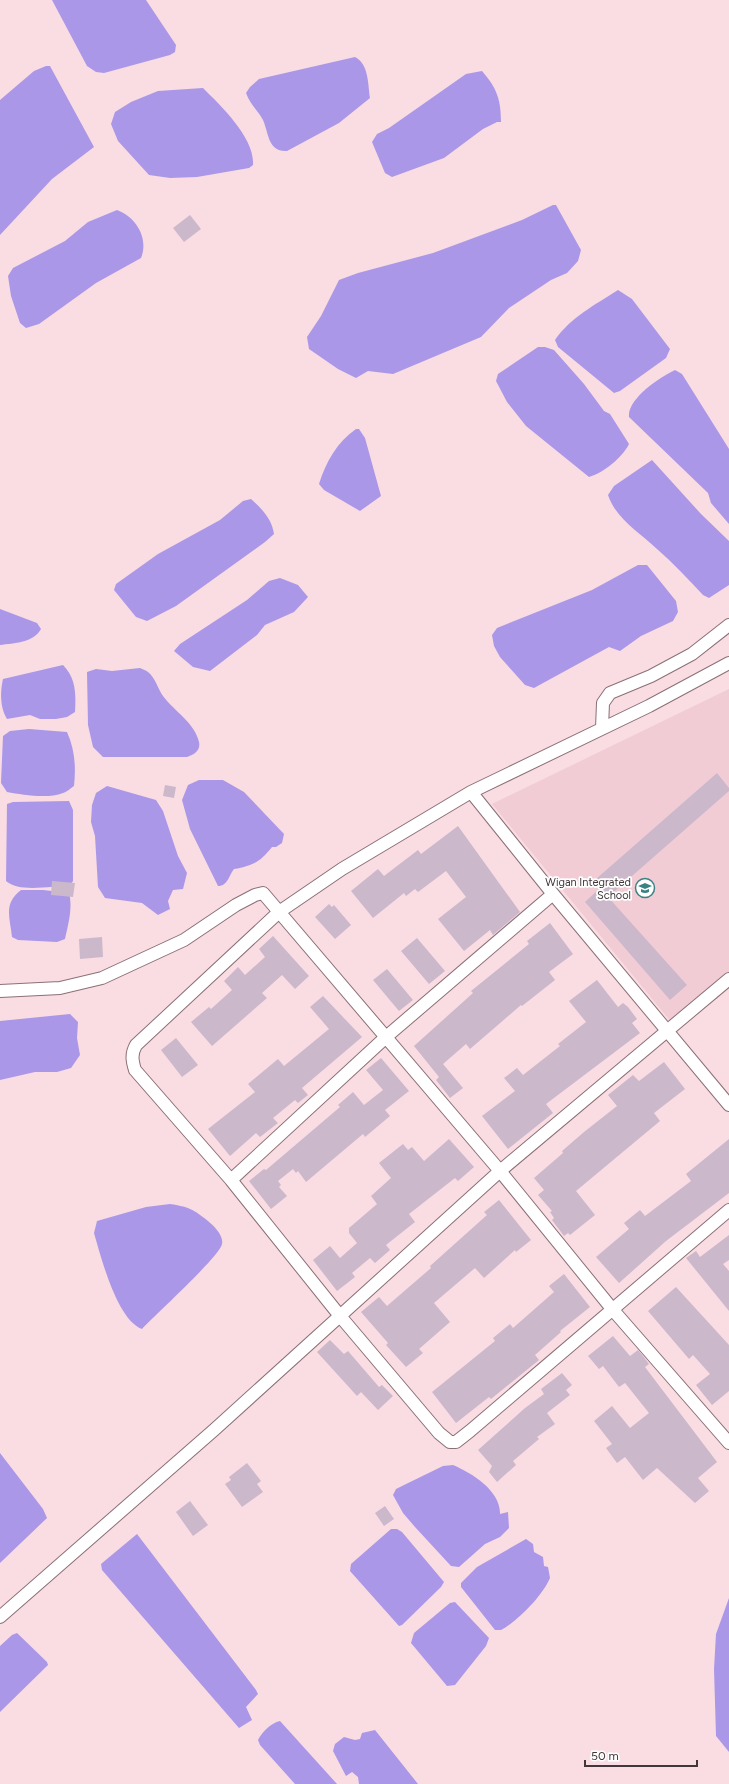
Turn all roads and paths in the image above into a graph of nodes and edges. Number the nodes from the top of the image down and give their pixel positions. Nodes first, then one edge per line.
1 (729, 625) edge
2 (729, 663) edge
3 (602, 728) junction
4 (471, 792) junction
5 (553, 894) junction
6 (279, 912) junction
7 (729, 979) edge
8 (0, 991) edge
9 (669, 1031) junction
10 (386, 1037) junction
11 (729, 1105) edge
12 (500, 1171) junction
13 (231, 1180) junction
14 (729, 1210) edge
15 (613, 1310) junction
16 (340, 1316) junction
17 (729, 1444) edge
18 (0, 1617) edge

1 - 3 street
2 - 3 street
3 - 4 street
4 - 5 street
4 - 6 street
5 - 9 street
5 - 10 street
6 - 8 street
6 - 10 street
6 - 13 street
7 - 9 street
9 - 11 street
9 - 12 street
10 - 12 street
10 - 13 street
12 - 15 street
12 - 16 street
13 - 16 street
14 - 15 street
15 - 16 street
15 - 17 street
16 - 18 street

